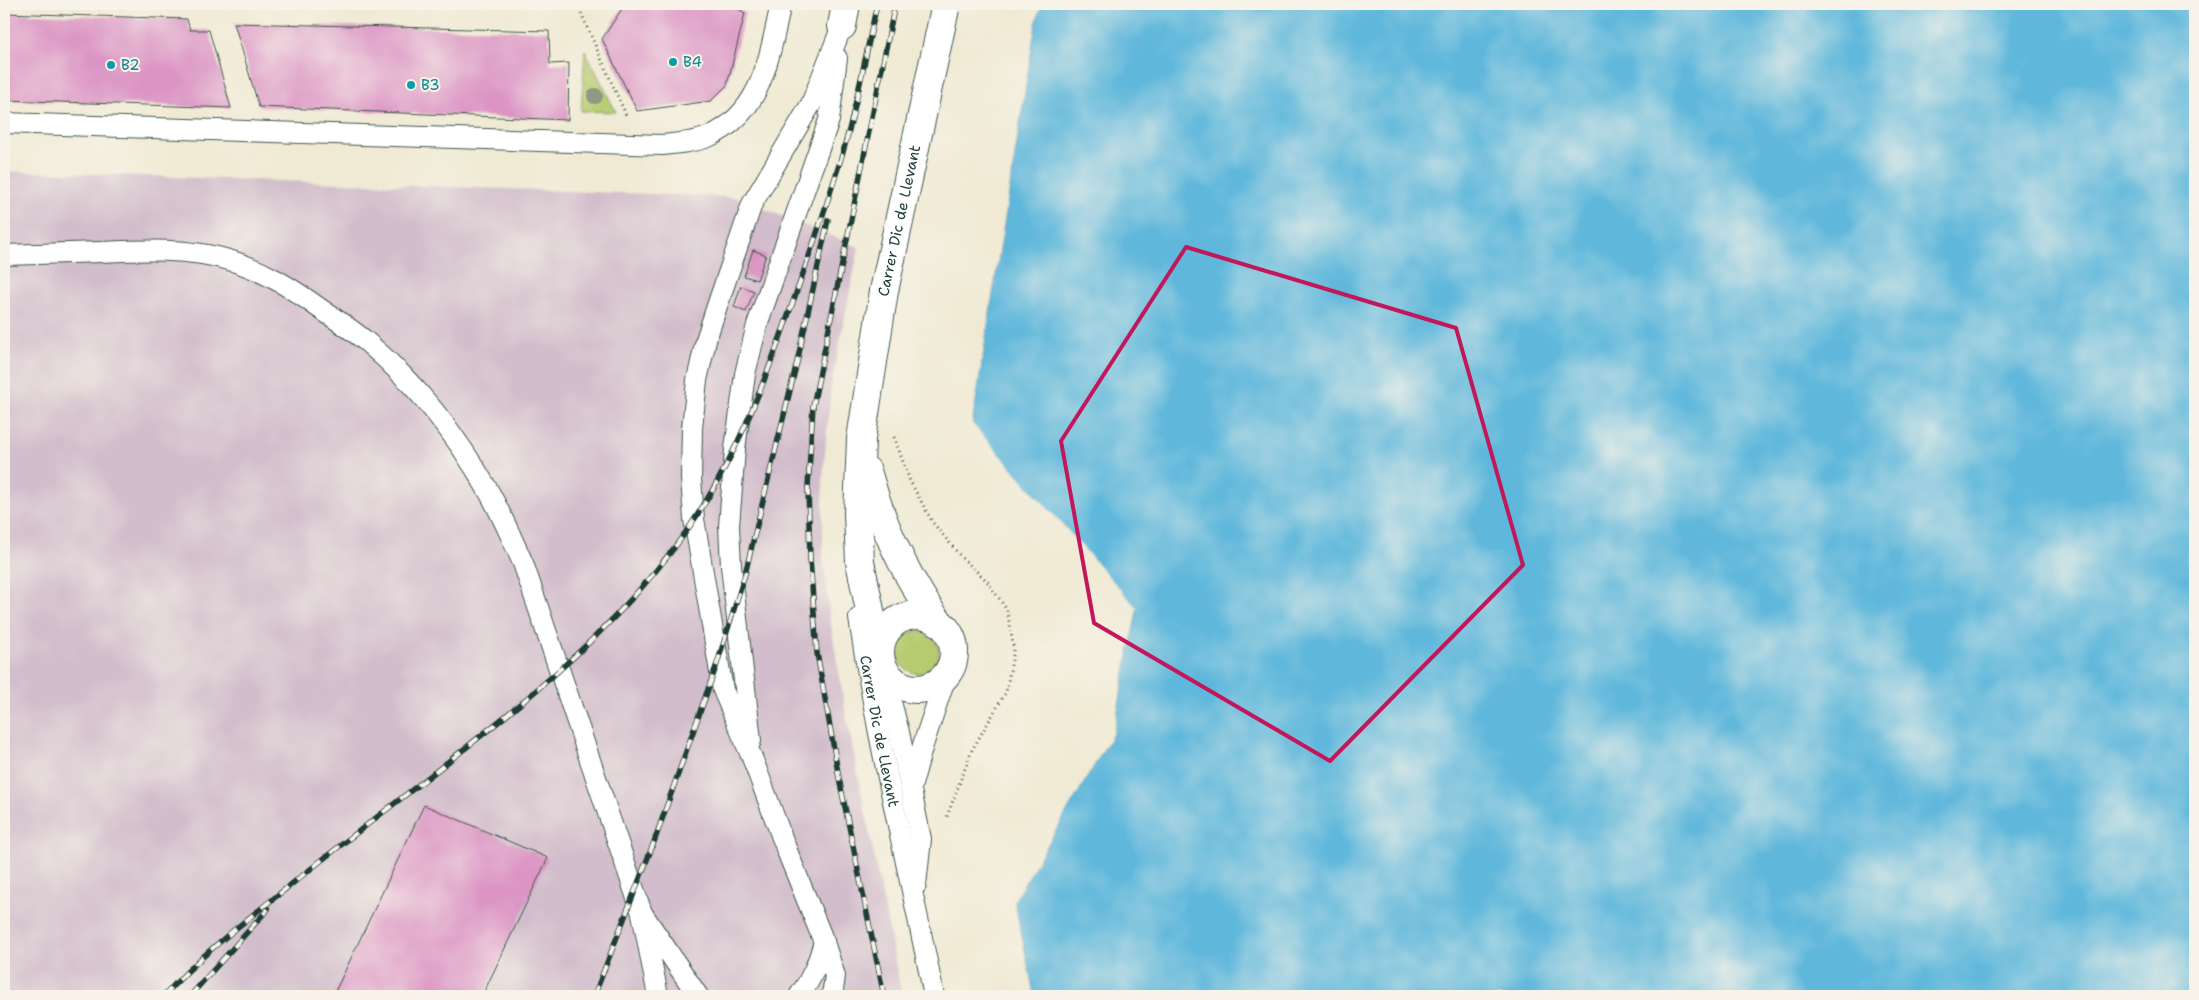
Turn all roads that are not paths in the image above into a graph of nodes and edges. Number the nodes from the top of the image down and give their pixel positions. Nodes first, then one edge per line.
1 (781, 4) edge
2 (946, 4) edge
3 (844, 15) edge
4 (4, 123) edge
5 (4, 255) edge
6 (861, 439) junction
7 (860, 562) junction
8 (938, 622) junction
9 (881, 664) junction
10 (947, 673) junction
11 (753, 760) junction
12 (911, 789) junction
13 (915, 900) junction
14 (642, 913) junction
15 (824, 942) junction
16 (658, 996) edge
17 (698, 996) edge
18 (799, 996) edge
19 (832, 996) edge
20 (934, 996) edge

1 - 4 lane
2 - 6 street, Carrer Dic de Llevant
3 - 11 lane
3 - 11 lane
5 - 14 lane
6 - 7 street, Carrer Dic de Llevant
6 - 8 street, Carrer Dic de Llevant
7 - 9 street, Carrer Dic de Llevant
7 - 13 lane, Carrer Dic de Llevant
8 - 9 street, Carrer Dic de Llevant
8 - 10 street, Carrer Dic de Llevant
9 - 10 street, Carrer Dic de Llevant
9 - 12 lane, Carrer Dic de Llevant
10 - 12 lane
11 - 15 lane
12 - 13 lane, Carrer Dic de Llevant
13 - 20 lane, Carrer Dic de Llevant
14 - 16 lane
14 - 17 lane
15 - 18 lane
15 - 19 lane

